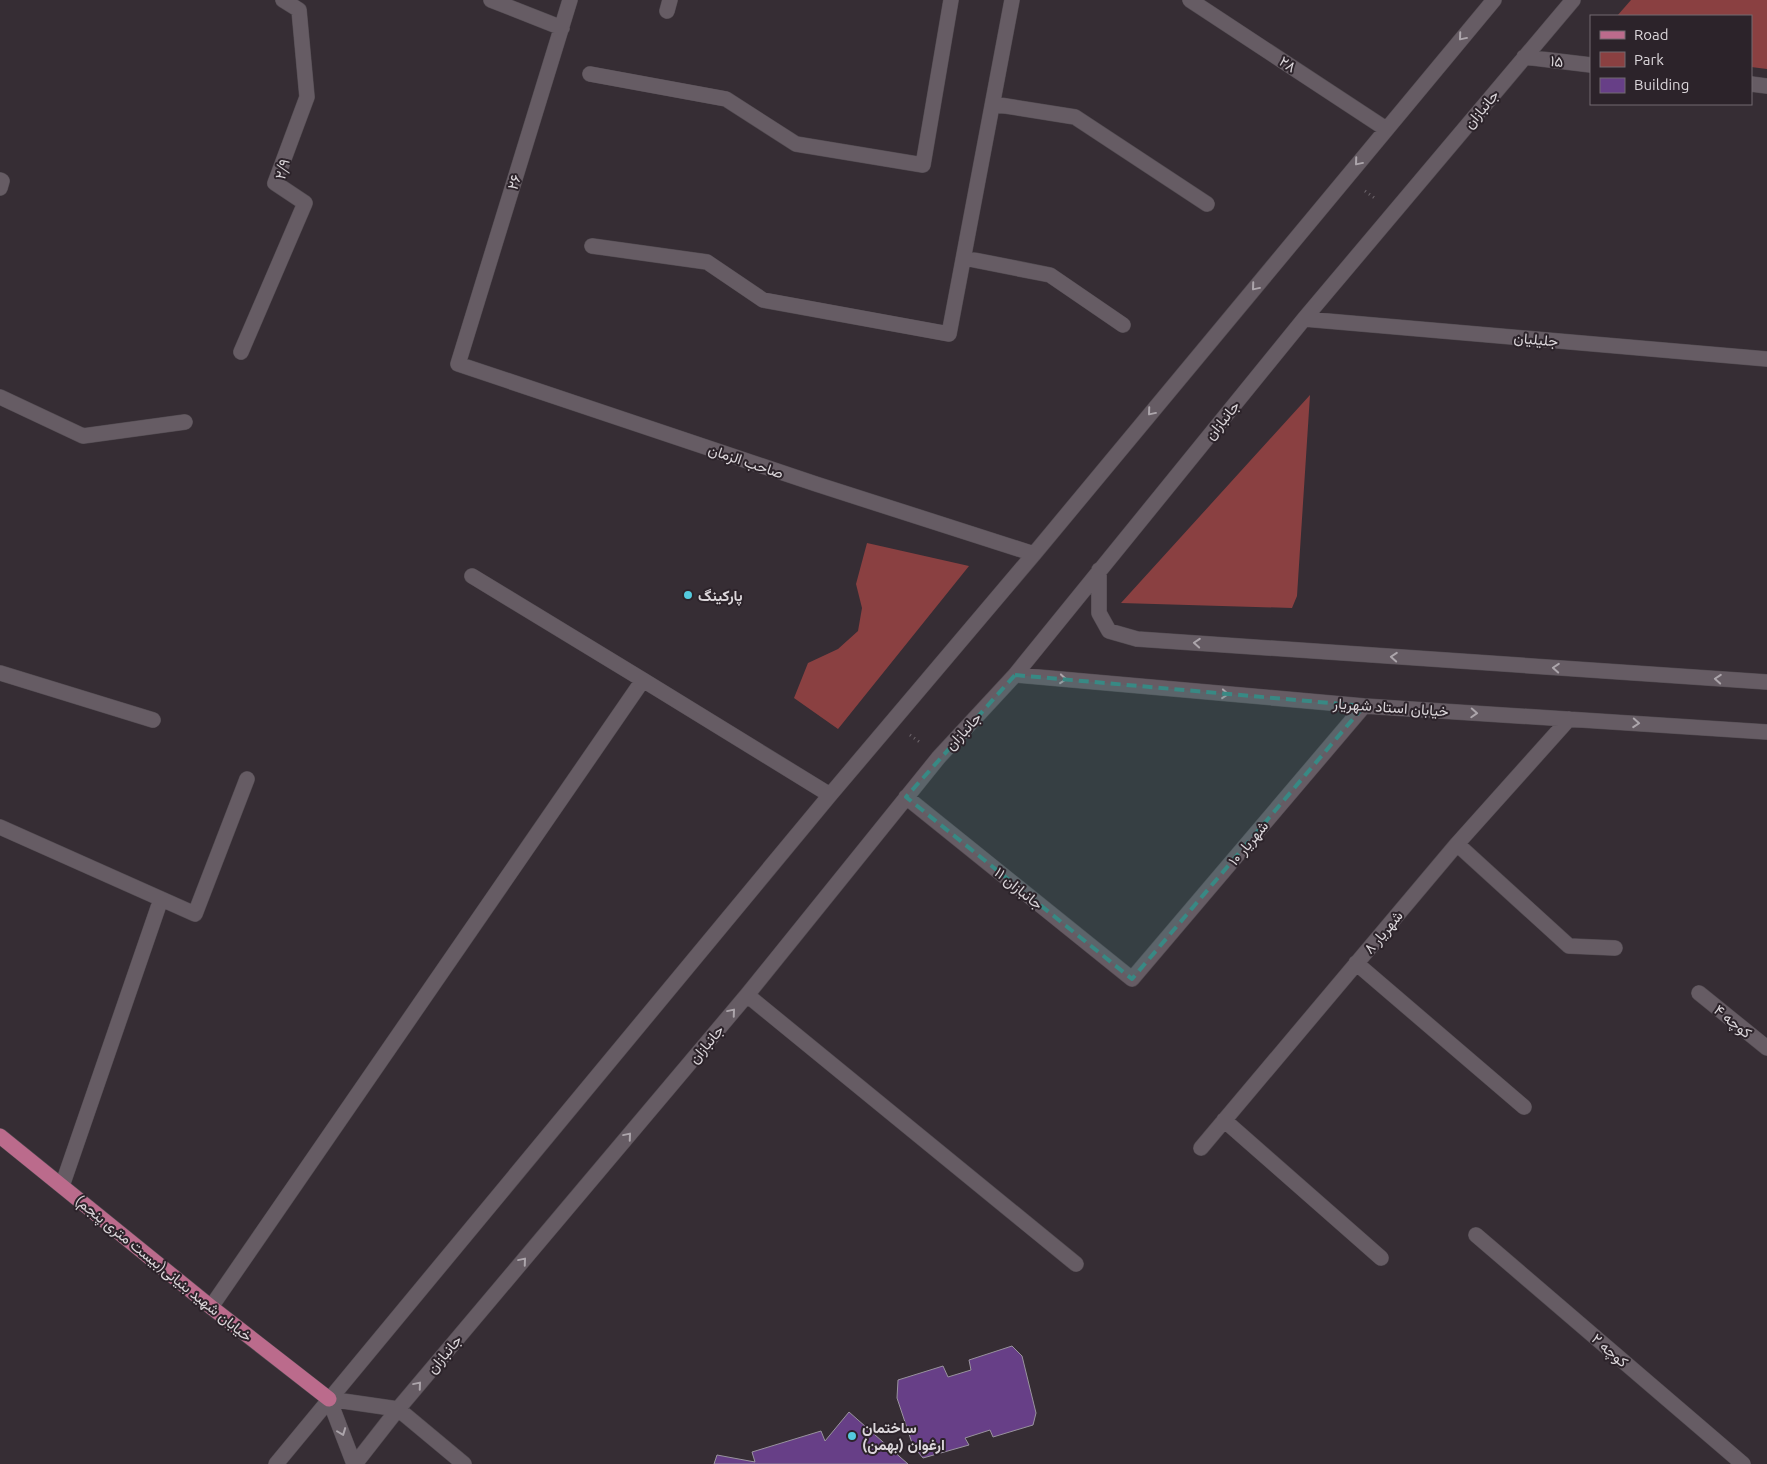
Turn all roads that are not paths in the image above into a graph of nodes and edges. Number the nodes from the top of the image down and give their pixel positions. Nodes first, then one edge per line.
1 (283, 0) edge
2 (491, 0) edge
3 (570, 0) edge
4 (951, 0) edge
5 (1012, 0) edge
6 (1190, 0) edge
7 (1494, 0) edge
8 (1573, 0) edge
9 (562, 28) junction
10 (1524, 58) junction
11 (1590, 65) edge
12 (590, 74) dead end
13 (1752, 84) edge
14 (1767, 86) edge
15 (993, 104) junction
16 (1386, 129) junction
17 (0, 180) edge
18 (0, 188) edge
19 (1207, 204) dead end
20 (592, 246) dead end
21 (964, 258) junction
22 (1304, 319) junction
23 (1123, 325) dead end
24 (241, 352) dead end
25 (1767, 359) edge
26 (458, 364) joint
27 (0, 397) edge
28 (185, 422) dead end
29 (1034, 554) junction
30 (1100, 570) junction
31 (472, 576) dead end
32 (0, 672) edge
33 (1015, 675) junction
34 (644, 680) junction
35 (1767, 682) edge
36 (1364, 706) junction
37 (1569, 719) junction
38 (152, 720) dead end
39 (1767, 732) edge
40 (247, 779) dead end
41 (830, 795) junction
42 (906, 797) junction
43 (0, 827) edge
44 (1457, 844) junction
45 (161, 899) junction
46 (1615, 948) dead end
47 (1356, 964) junction
48 (1132, 980) joint
49 (1700, 993) dead end
50 (747, 995) junction
51 (1767, 1048) edge
52 (1524, 1108) dead end
53 (1224, 1120) junction
54 (0, 1136) edge
55 (1201, 1148) dead end
56 (62, 1186) junction
57 (1476, 1235) dead end
58 (1381, 1258) dead end
59 (1076, 1264) dead end
60 (211, 1308) junction
61 (329, 1399) junction
62 (398, 1409) junction
63 (276, 1464) edge
64 (354, 1464) edge
65 (464, 1464) edge
66 (1743, 1464) edge

1 - 24 street, ۲/۹
2 - 9 street
3 - 9 street, ۲۶
4 - 12 street
5 - 15 street
6 - 16 street, ۲۸
7 -> 16 street
8 - 10 street, جانبازان
9 - 26 street, ۲۶
10 - 11 street, ۱۵
10 - 22 street, جانبازان
13 - 14 street
15 - 19 street
15 - 21 street
16 -> 29 street
17 - 18 street
20 - 21 street
21 - 23 street
22 - 25 street, جلیلیان
22 - 30 street, جانبازان
26 - 29 street, صاحب الزمان
27 - 28 street
29 - 41 street
30 - 33 street, جانبازان
35 -> 30 street
31 - 34 street
32 - 38 street
33 -> 36 street, خیابان استاد شهریار
33 - 42 street, جانبازان
34 - 41 street
34 - 60 street
36 -> 37 street, خیابان استاد شهریار
36 - 48 street, شهریار ۱۰
37 -> 39 street, خیابان استاد شهریار
37 - 44 street, شهریار ۸
40 - 45 street
41 - 61 street
42 - 48 street, ۱۱ جانبازان
42 - 50 street, جانبازان
43 - 45 street
44 - 46 street
44 - 47 street, شهریار ۸
45 - 56 street
47 - 52 street
47 - 53 street, شهریار ۸
49 - 51 street, کوچه ۴
50 - 59 street
62 -> 50 street, جانبازان
53 - 55 street, شهریار ۸
53 - 58 street
54 - 56 main road, خیابان شهید بنیانی(بیست متری پنجم)
56 - 60 main road, خیابان شهید بنیانی(بیست متری پنجم)
57 - 66 street, کوچه ۲
60 - 61 main road, خیابان شهید بنیانی(بیست متری پنجم)
61 - 62 street
61 - 63 street
61 -> 64 street
62 - 64 street, جانبازان
62 - 65 street

